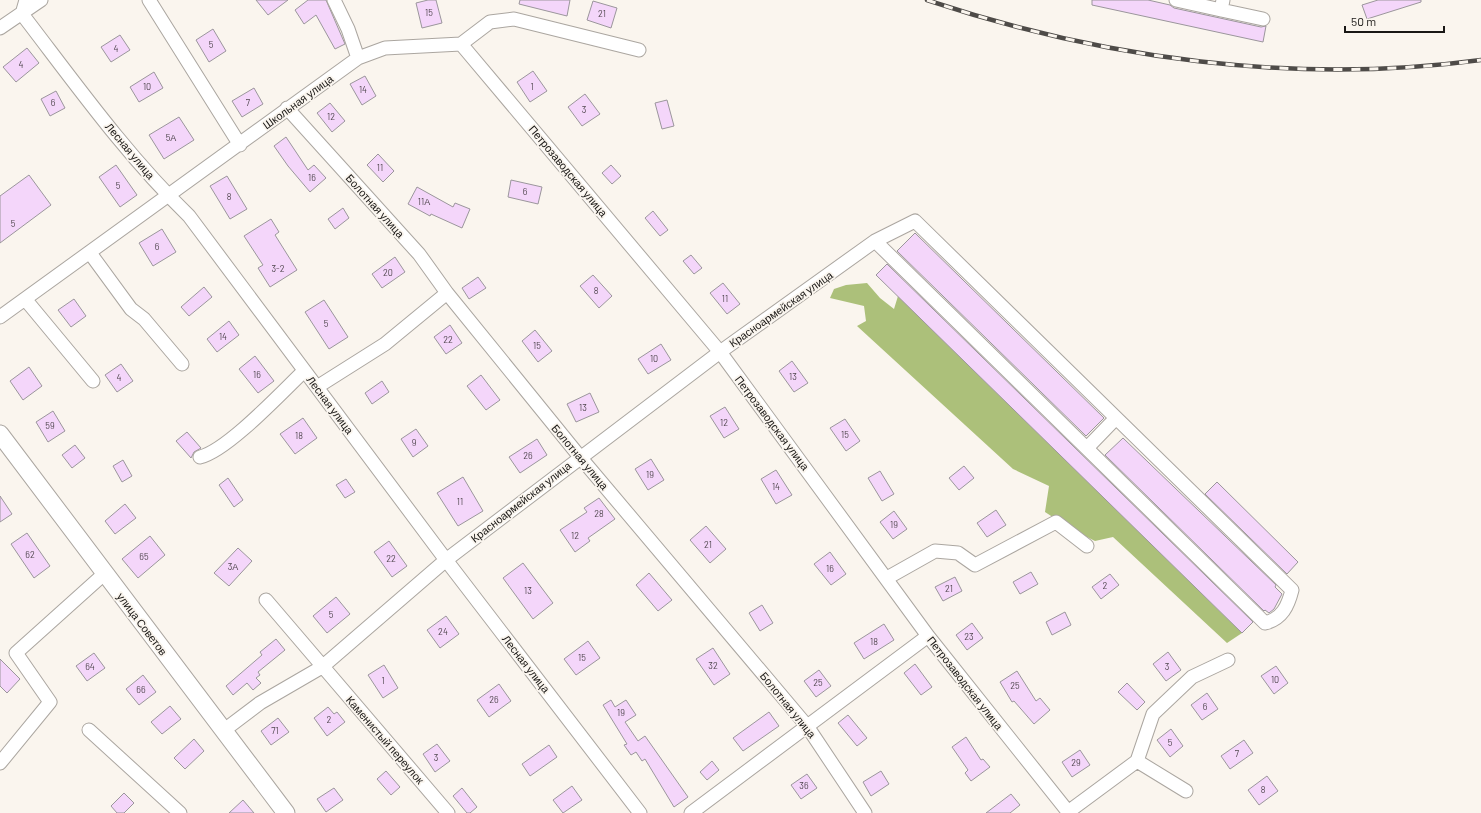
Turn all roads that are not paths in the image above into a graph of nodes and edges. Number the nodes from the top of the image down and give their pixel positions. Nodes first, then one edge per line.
1 (26, 0) edge
2 (40, 0) edge
3 (149, 0) edge
4 (334, 0) edge
5 (1176, 0) edge
6 (1222, 5) edge
7 (22, 14) junction
8 (1262, 19) dead end
9 (0, 28) edge
10 (461, 44) junction
11 (639, 50) dead end
12 (358, 58) junction
13 (287, 108) junction
14 (240, 145) junction
15 (169, 196) junction
16 (875, 241) junction
17 (90, 253) junction
18 (447, 293) junction
19 (25, 299) junction
20 (0, 317) edge
21 (720, 352) junction
22 (182, 364) dead end
23 (304, 371) junction
24 (93, 382) dead end
25 (318, 387) junction
26 (1116, 418) junction
27 (0, 434) edge
28 (1087, 448) junction
29 (200, 457) dead end
30 (580, 457) junction
31 (1087, 546) dead end
32 (446, 560) junction
33 (104, 574) junction
34 (887, 578) junction
35 (266, 600) dead end
36 (928, 636) junction
37 (1228, 660) dead end
38 (322, 668) junction
39 (807, 726) junction
40 (89, 730) dead end
41 (222, 731) junction
42 (1137, 761) junction
43 (0, 764) edge
44 (1186, 791) dead end
45 (1068, 812) edge
46 (180, 813) edge
47 (286, 813) edge
48 (448, 813) edge
49 (640, 813) edge
50 (691, 813) edge
51 (865, 813) edge

1 - 7 street
2 - 7 street
3 - 14 street
4 - 12 street
5 - 6 street
6 - 8 street
7 - 9 street
7 - 15 street, Лесная улица
10 - 11 street
10 - 12 street, Школьная улица
10 - 21 street, Петрозаводская улица
12 - 13 street, Школьная улица
13 - 14 street, Школьная улица
13 - 18 street, Болотная улица
14 - 15 street, Школьная улица
15 - 17 street, Школьная улица
15 - 23 street, Лесная улица
16 - 21 street, Красноармейская улица
16 - 26 street, Красноармейская улица
16 - 28 street
17 - 19 street, Школьная улица
17 - 22 street
18 - 25 street
18 - 30 street, Болотная улица
19 - 20 street, Школьная улица
19 - 24 street
21 - 30 street, Красноармейская улица
21 - 34 street, Петрозаводская улица
23 - 25 street, Лесная улица
23 - 29 street
25 - 32 street, Лесная улица
26 - 28 street
26 - 28 street
27 - 33 main road, улица Советов
30 - 32 street, Красноармейская улица
30 - 39 street, Болотная улица
31 - 34 street
32 - 38 street, Красноармейская улица
32 - 49 street, Лесная улица
33 - 41 main road, улица Советов
33 - 43 street
34 - 36 street, Петрозаводская улица
35 - 38 street, Каменистый переулок
36 - 39 street
36 - 45 street, Петрозаводская улица
37 - 42 street
38 - 41 street, Красноармейская улица
38 - 48 street, Каменистый переулок
39 - 50 street
39 - 51 street, Болотная улица
40 - 46 street
41 - 47 main road, улица Советов
42 - 44 street
42 - 45 street

